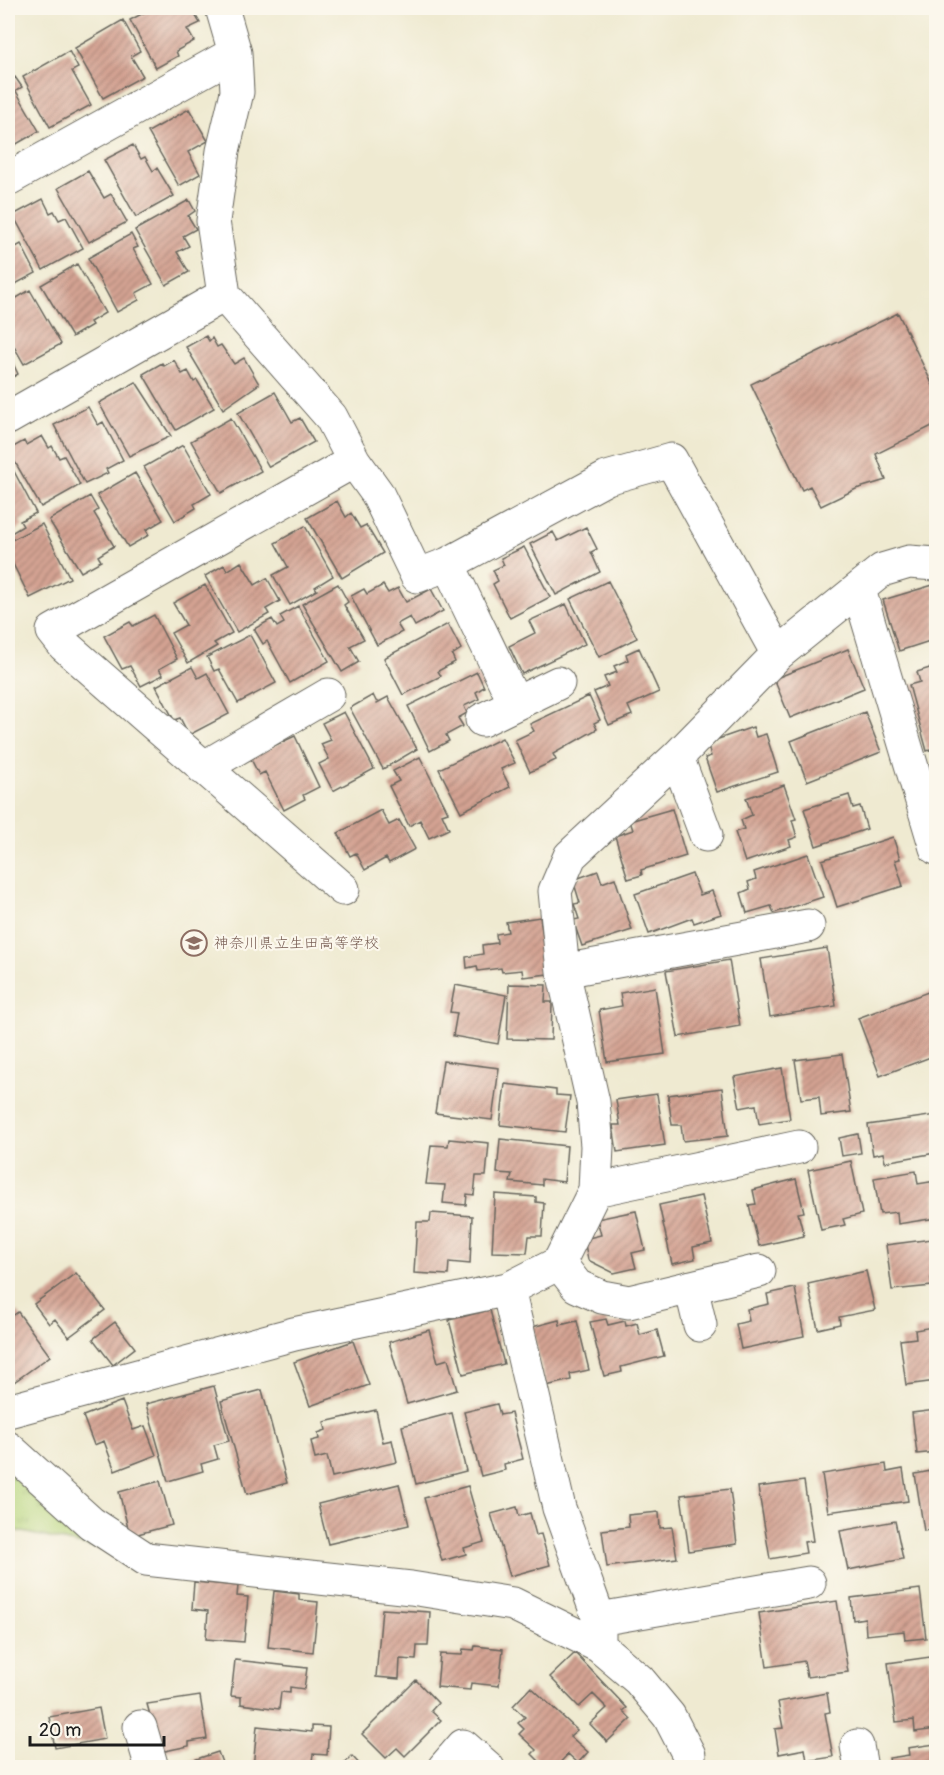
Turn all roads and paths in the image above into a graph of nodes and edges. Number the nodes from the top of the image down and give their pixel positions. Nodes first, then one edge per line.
1 (222, 8) edge
2 (235, 53) junction
3 (8, 179) edge
4 (224, 295) junction
5 (8, 418) edge
6 (354, 461) junction
7 (448, 564) junction
8 (936, 564) edge
9 (859, 590) junction
10 (778, 654) junction
11 (558, 684) dead end
12 (328, 695) dead end
13 (515, 703) junction
14 (482, 720) dead end
15 (677, 757) junction
16 (203, 768) junction
17 (706, 835) dead end
18 (936, 848) edge
19 (343, 889) dead end
20 (808, 926) dead end
21 (563, 971) junction
22 (799, 1147) dead end
23 (595, 1190) junction
24 (559, 1263) junction
25 (759, 1271) dead end
26 (691, 1287) junction
27 (508, 1289) junction
28 (700, 1325) dead end
29 (8, 1411) edge
30 (8, 1448) edge
31 (809, 1583) dead end
32 (599, 1632) junction
33 (140, 1727) dead end
34 (152, 1767) edge
35 (444, 1767) edge
36 (488, 1767) edge
37 (688, 1767) edge

1 - 2 street
2 - 3 street
2 - 4 street
4 - 5 street
4 - 6 street
6 - 7 street
6 - 16 street
7 - 10 street
7 - 13 street
8 - 9 street
9 - 10 street
9 - 18 street
10 - 15 street
11 - 13 street
12 - 16 street
13 - 14 street
15 - 17 street
15 - 21 street
16 - 19 street
20 - 21 street
21 - 23 street
22 - 23 street
23 - 24 street
24 - 26 street
24 - 27 street
25 - 26 street
26 - 28 street
27 - 29 street
27 - 32 street
30 - 32 street
31 - 32 street
32 - 37 street
33 - 34 street
35 - 36 street

